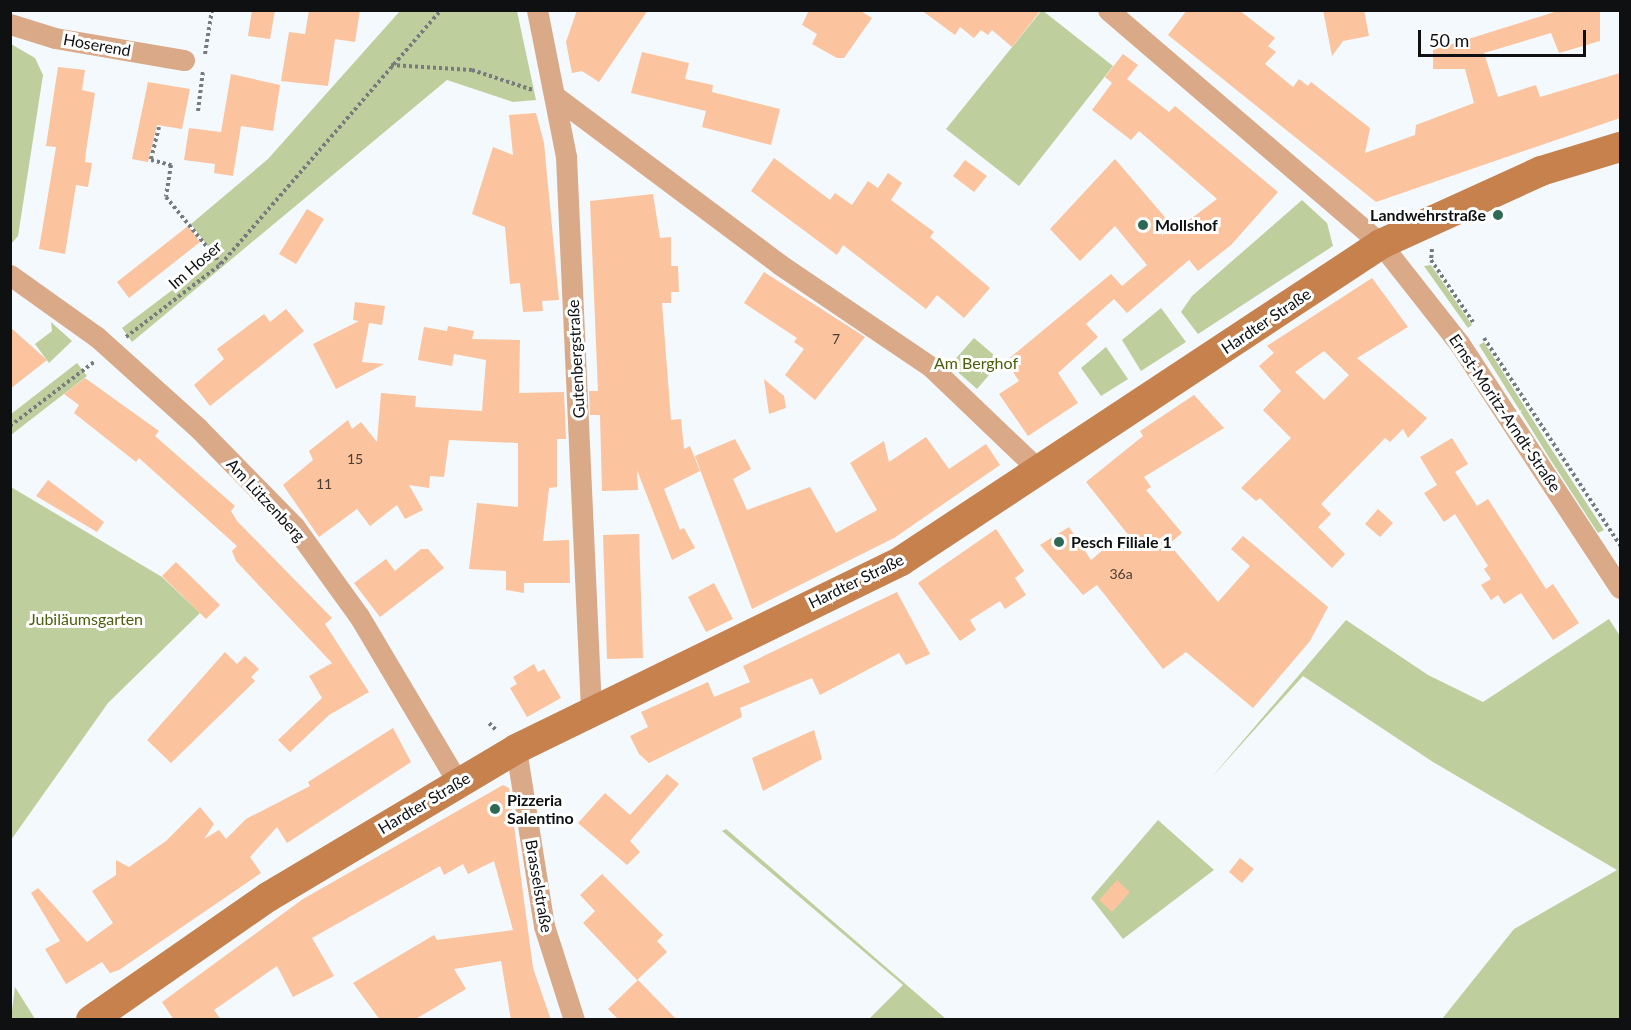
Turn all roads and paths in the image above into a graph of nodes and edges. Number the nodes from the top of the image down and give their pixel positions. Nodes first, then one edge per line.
1 (441, 10) edge
2 (537, 10) edge
3 (1108, 10) edge
4 (10, 24) edge
5 (184, 60) dead end
6 (391, 65) junction
7 (556, 97) junction
8 (159, 127) dead end
9 (1620, 147) edge
10 (1437, 218) junction
11 (1381, 244) junction
12 (221, 264) junction
13 (10, 275) edge
14 (110, 350) junction
15 (10, 426) edge
16 (1042, 473) junction
17 (1620, 545) edge
18 (1620, 588) edge
19 (591, 709) junction
20 (516, 749) junction
21 (458, 783) junction
22 (91, 1020) edge
23 (574, 1020) edge

1 - 6 path, Im Hoser
2 - 7 street, Gutenbergstraße
3 - 11 street
4 - 5 street, Hoserend
6 - 7 path
6 - 12 path, Im Hoser
7 - 16 street
7 - 19 street, Gutenbergstraße
8 - 12 path
9 - 10 main road, Hardter Straße
10 - 11 main road, Hardter Straße
10 - 17 path
11 - 16 main road, Hardter Straße
11 - 18 street, Ernst-Moritz-Arndt-Straße
12 - 14 path, Im Hoser
13 - 14 street, Am Lützenberg
14 - 15 path, Im Hoser
14 - 21 street, Am Lützenberg
16 - 19 main road, Hardter Straße
19 - 20 main road, Hardter Straße
20 - 21 main road, Hardter Straße
20 - 23 street, Brasselstraße
21 - 22 main road, Hardter Straße

